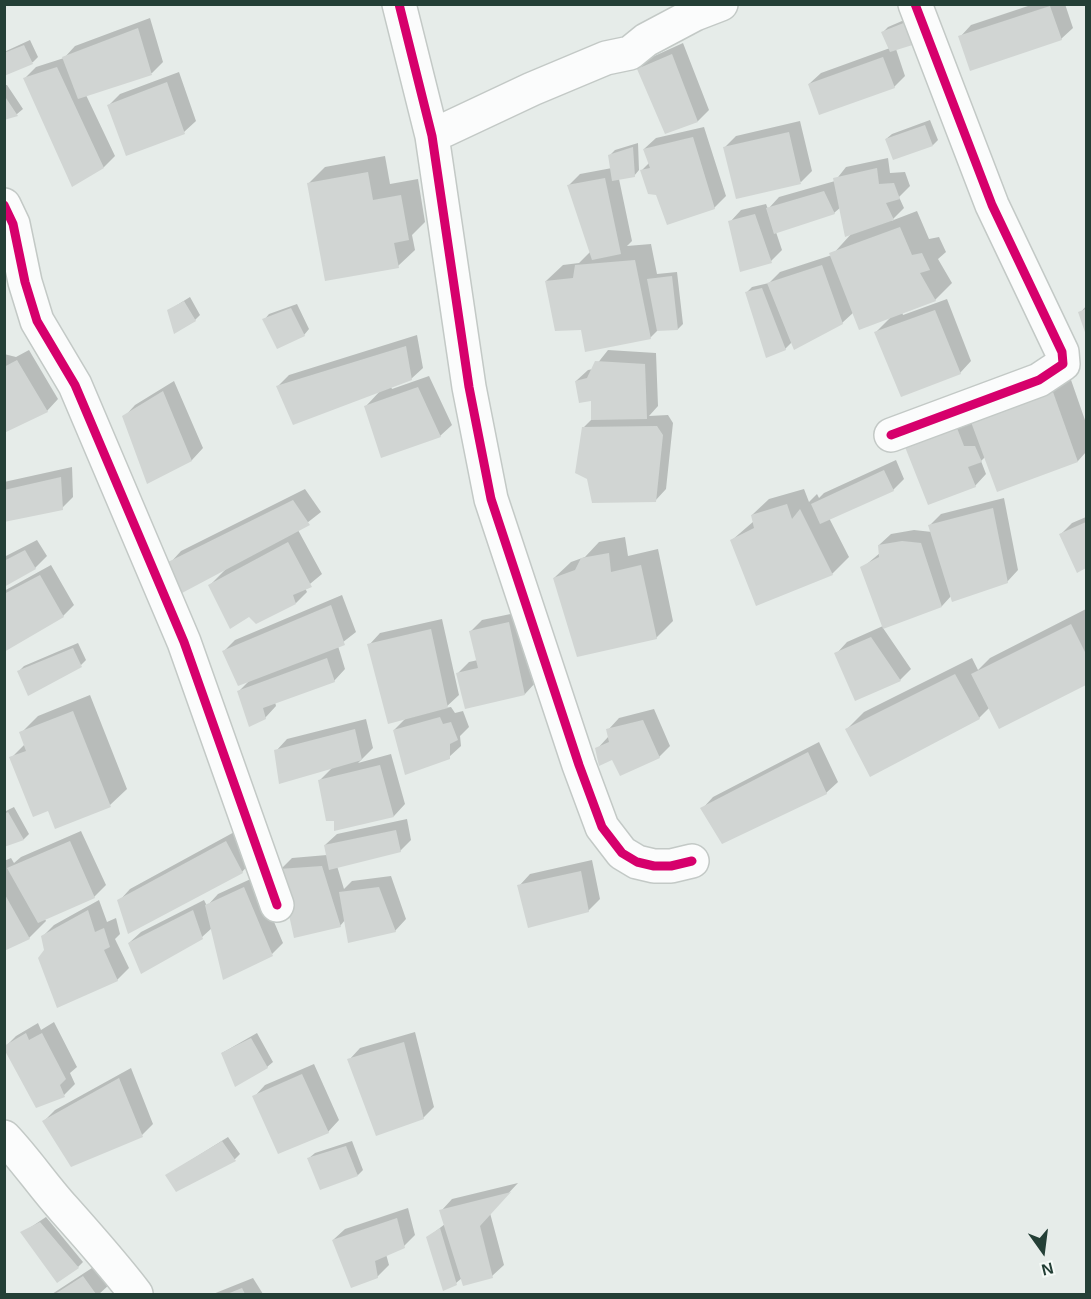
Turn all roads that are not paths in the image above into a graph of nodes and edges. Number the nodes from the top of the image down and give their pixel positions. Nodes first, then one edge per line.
1 (399, 4) edge
2 (722, 4) edge
3 (915, 4) edge
4 (432, 136) junction
5 (4, 205) edge
6 (891, 435) dead end
7 (692, 861) dead end
8 (277, 905) dead end
9 (4, 1137) edge
10 (136, 1294) edge

1 - 4 street
2 - 4 street
3 - 6 street
4 - 7 street
5 - 8 street
9 - 10 street

